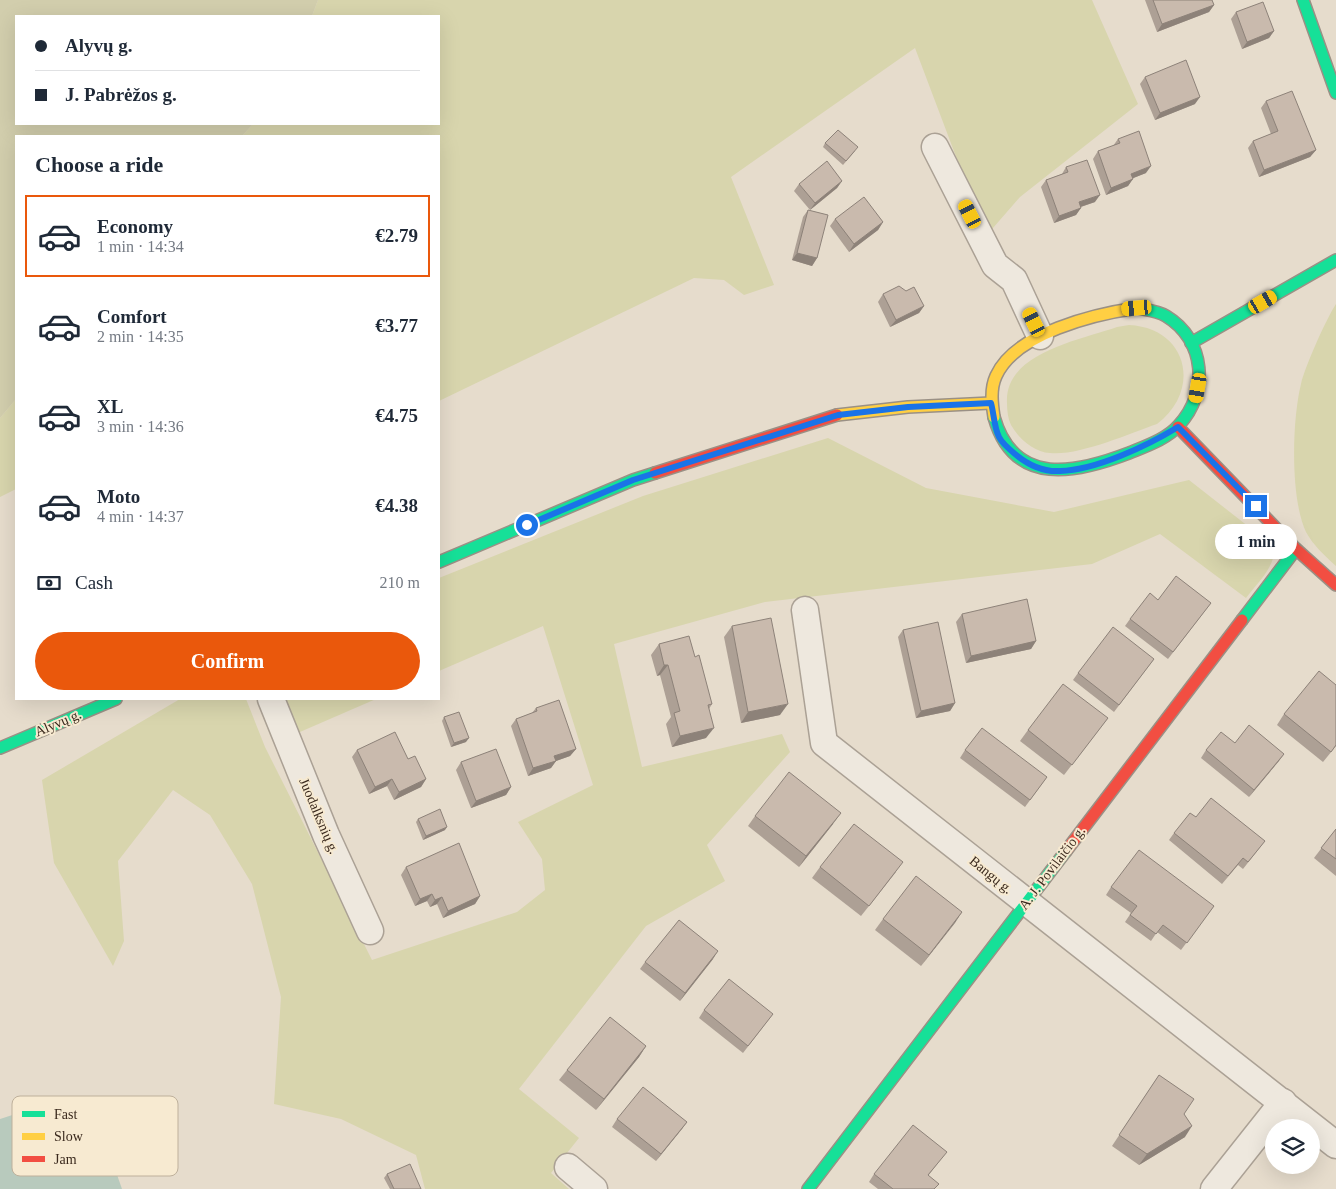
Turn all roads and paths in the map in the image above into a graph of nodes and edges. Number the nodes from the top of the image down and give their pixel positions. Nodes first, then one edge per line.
1 (1303, 0) edge
2 (1336, 93) edge
3 (936, 146) dead end
4 (1336, 260) edge
5 (1040, 336) junction
6 (1191, 343) junction
7 (991, 403) junction
8 (1178, 427) junction
9 (1296, 549) junction
10 (440, 562) edge
11 (1336, 585) edge
12 (805, 610) dead end
13 (114, 700) edge
14 (271, 700) edge
15 (0, 748) edge
16 (1025, 903) junction
17 (370, 931) dead end
18 (1283, 1102) junction
19 (1336, 1144) edge
20 (568, 1167) dead end
21 (594, 1189) edge
22 (808, 1189) edge
23 (1214, 1189) edge

1 - 2 main road
3 - 5 street
4 - 6 main road
5 - 6 main road
5 - 7 main road
6 - 8 main road
7 - 8 main road
7 - 10 main road
8 - 9 main road
9 - 11 main road
9 - 16 main road, A. J. Povilaičio g.
12 - 16 street, Bangų g.
13 - 15 main road, Alyvų g.
14 - 17 street, Juodalksnių g.
16 - 18 street, Bangų g.
16 - 22 main road, A. J. Povilaičio g.
18 - 19 street, Bangų g.
18 - 23 street
20 - 21 street

